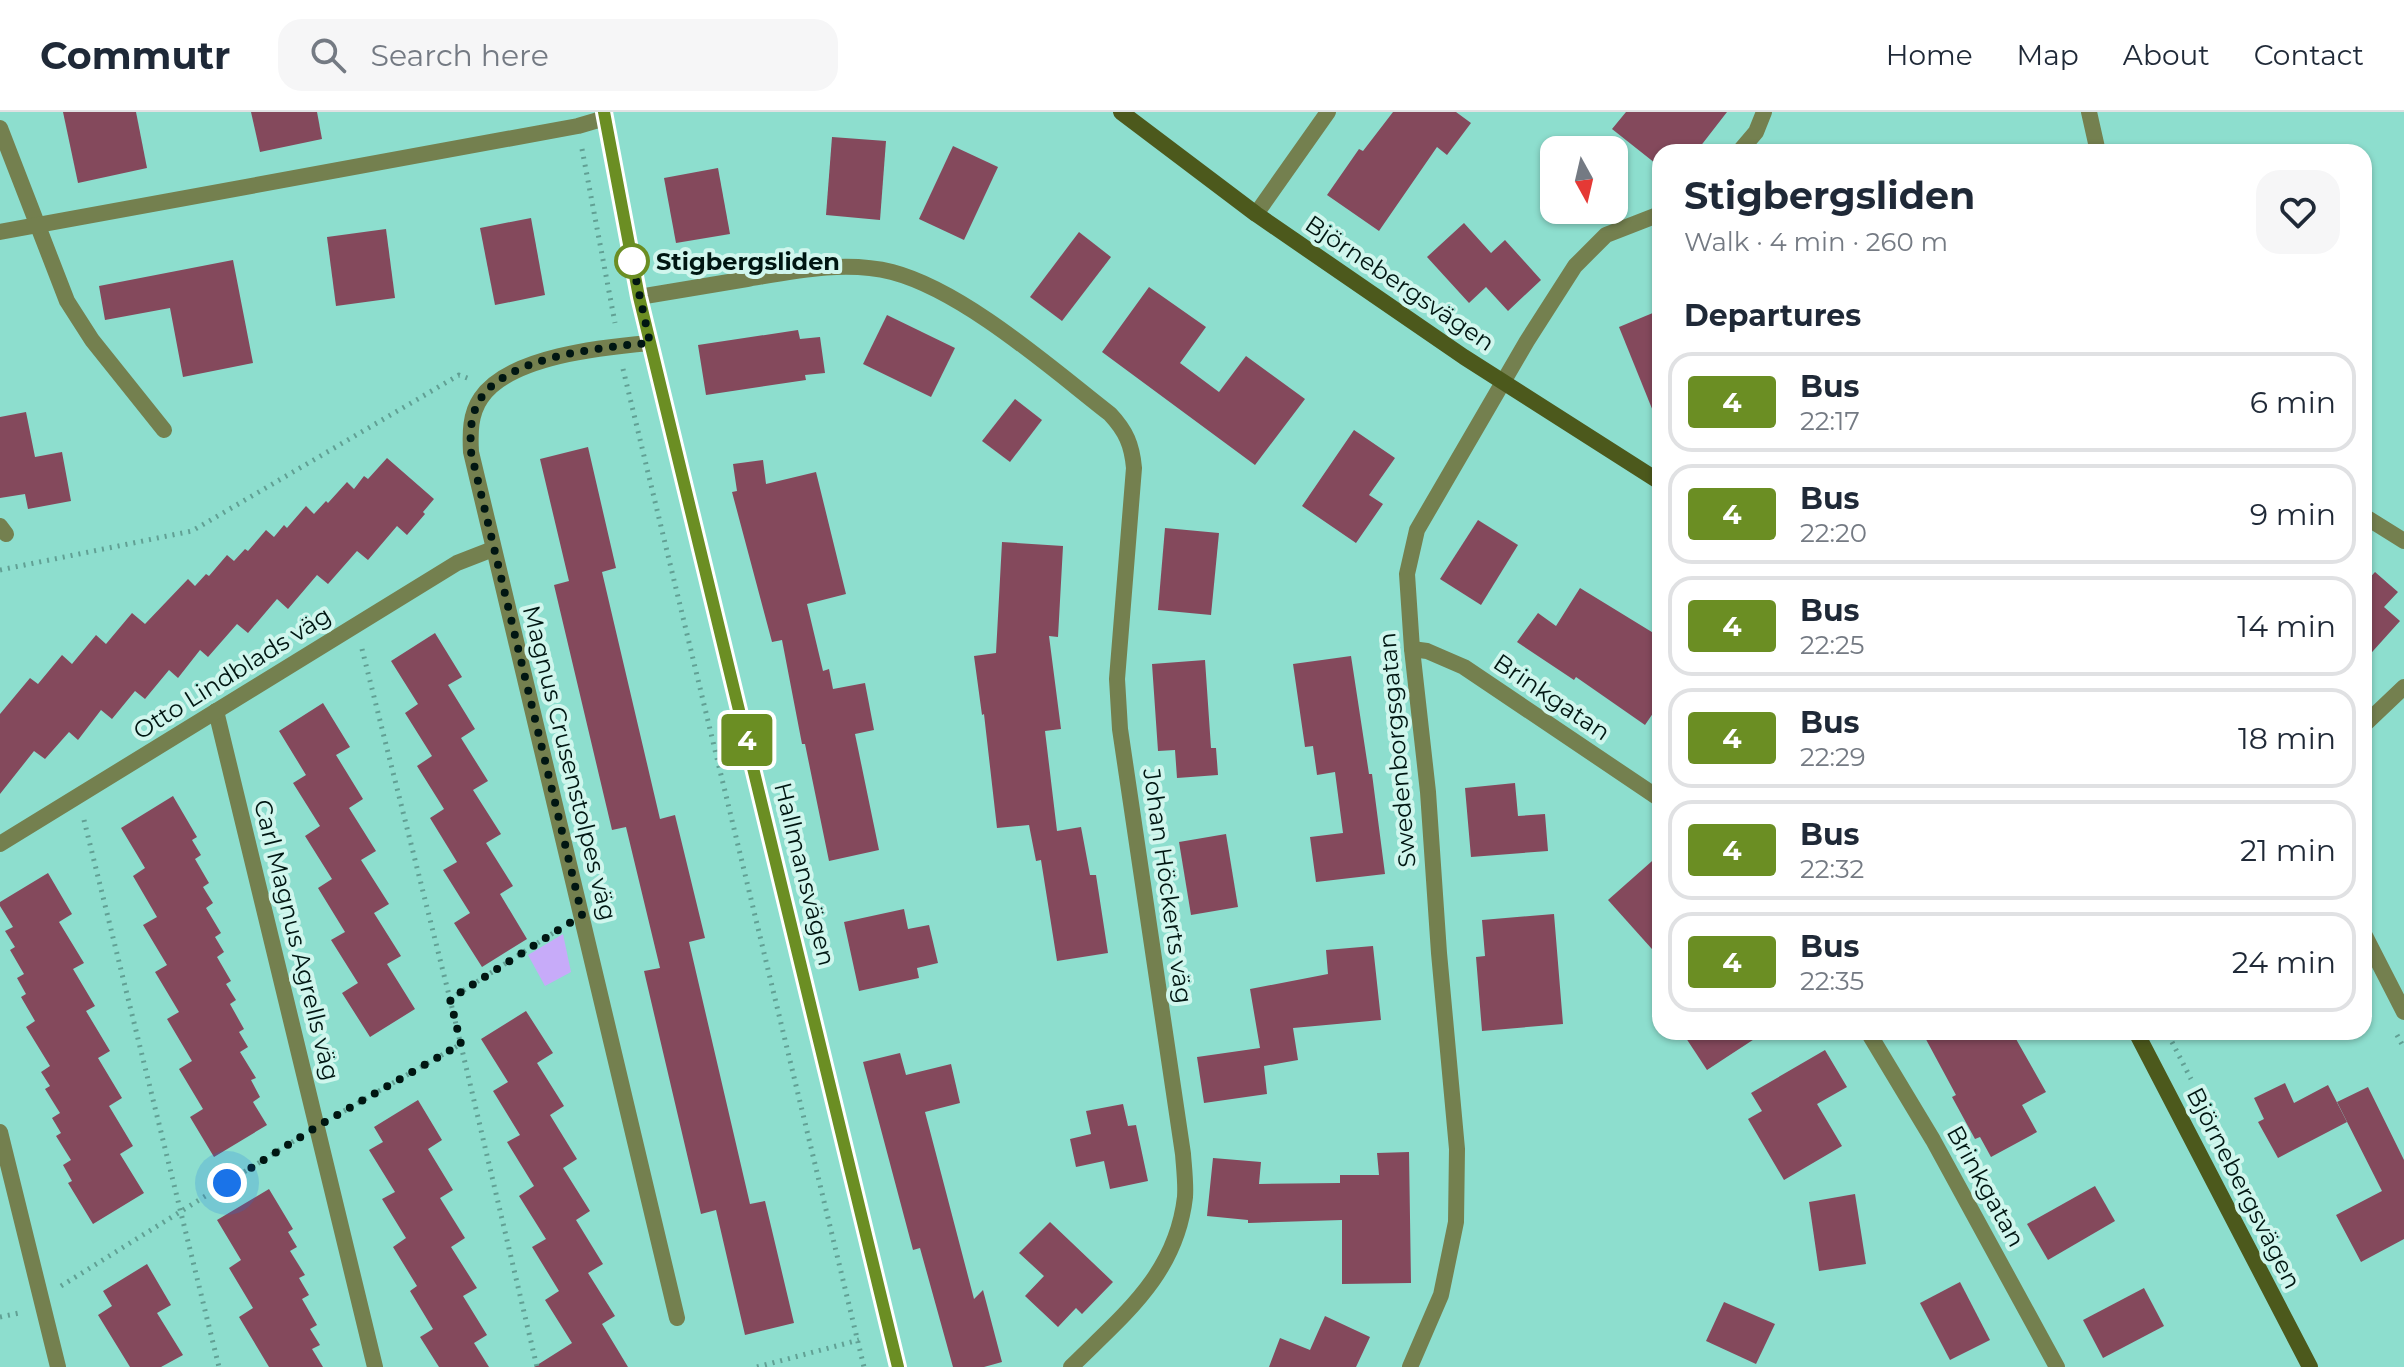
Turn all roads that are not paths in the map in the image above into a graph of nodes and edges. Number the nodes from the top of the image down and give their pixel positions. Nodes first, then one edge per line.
1 (1121, 112) edge
2 (1328, 112) edge
3 (1764, 112) edge
4 (2089, 112) edge
5 (605, 115) edge
6 (0, 128) edge
7 (1746, 144) edge
8 (2096, 144) edge
9 (1256, 214) junction
10 (1652, 217) edge
11 (36, 225) junction
12 (0, 232) edge
13 (639, 297) junction
14 (650, 343) junction
15 (1504, 383) junction
16 (164, 430) dead end
17 (1652, 477) edge
18 (2372, 521) edge
19 (2404, 541) edge
20 (493, 549) junction
21 (1412, 649) junction
22 (2404, 687) edge
23 (216, 711) junction
24 (2372, 717) edge
25 (1652, 794) edge
26 (0, 844) edge
27 (2372, 950) edge
28 (2404, 1012) edge
29 (1873, 1040) edge
30 (2140, 1040) edge
31 (0, 1132) edge
32 (677, 1318) dead end
33 (58, 1367) edge
34 (375, 1367) edge
35 (898, 1367) edge
36 (1071, 1367) edge
37 (1410, 1367) edge
38 (2057, 1367) edge
39 (2310, 1367) edge

1 - 9 street, Björnebergsvägen
2 - 9 street
3 - 7 street
4 - 8 street
5 - 11 street
5 - 13 street, Hallmansvägen
6 - 11 street
9 - 15 street, Björnebergsvägen
10 - 15 street, Swedenborgsgatan
11 - 12 street
11 - 16 street
13 - 14 street, Hallmansvägen
13 - 36 street, Johan Höckerts väg
14 - 20 street, Magnus Crusenstolpes väg
14 - 35 street, Hallmansvägen
15 - 17 street, Björnebergsvägen
15 - 21 street, Swedenborgsgatan
18 - 19 street
20 - 23 street, Otto Lindblads väg
20 - 32 street, Magnus Crusenstolpes väg
21 - 25 street, Brinkgatan
21 - 37 street, Swedenborgsgatan
22 - 24 street
23 - 26 street, Otto Lindblads väg
23 - 34 street, Carl Magnus Agrells väg
27 - 28 street
29 - 38 street, Brinkgatan
30 - 39 street, Björnebergsvägen
31 - 33 street

